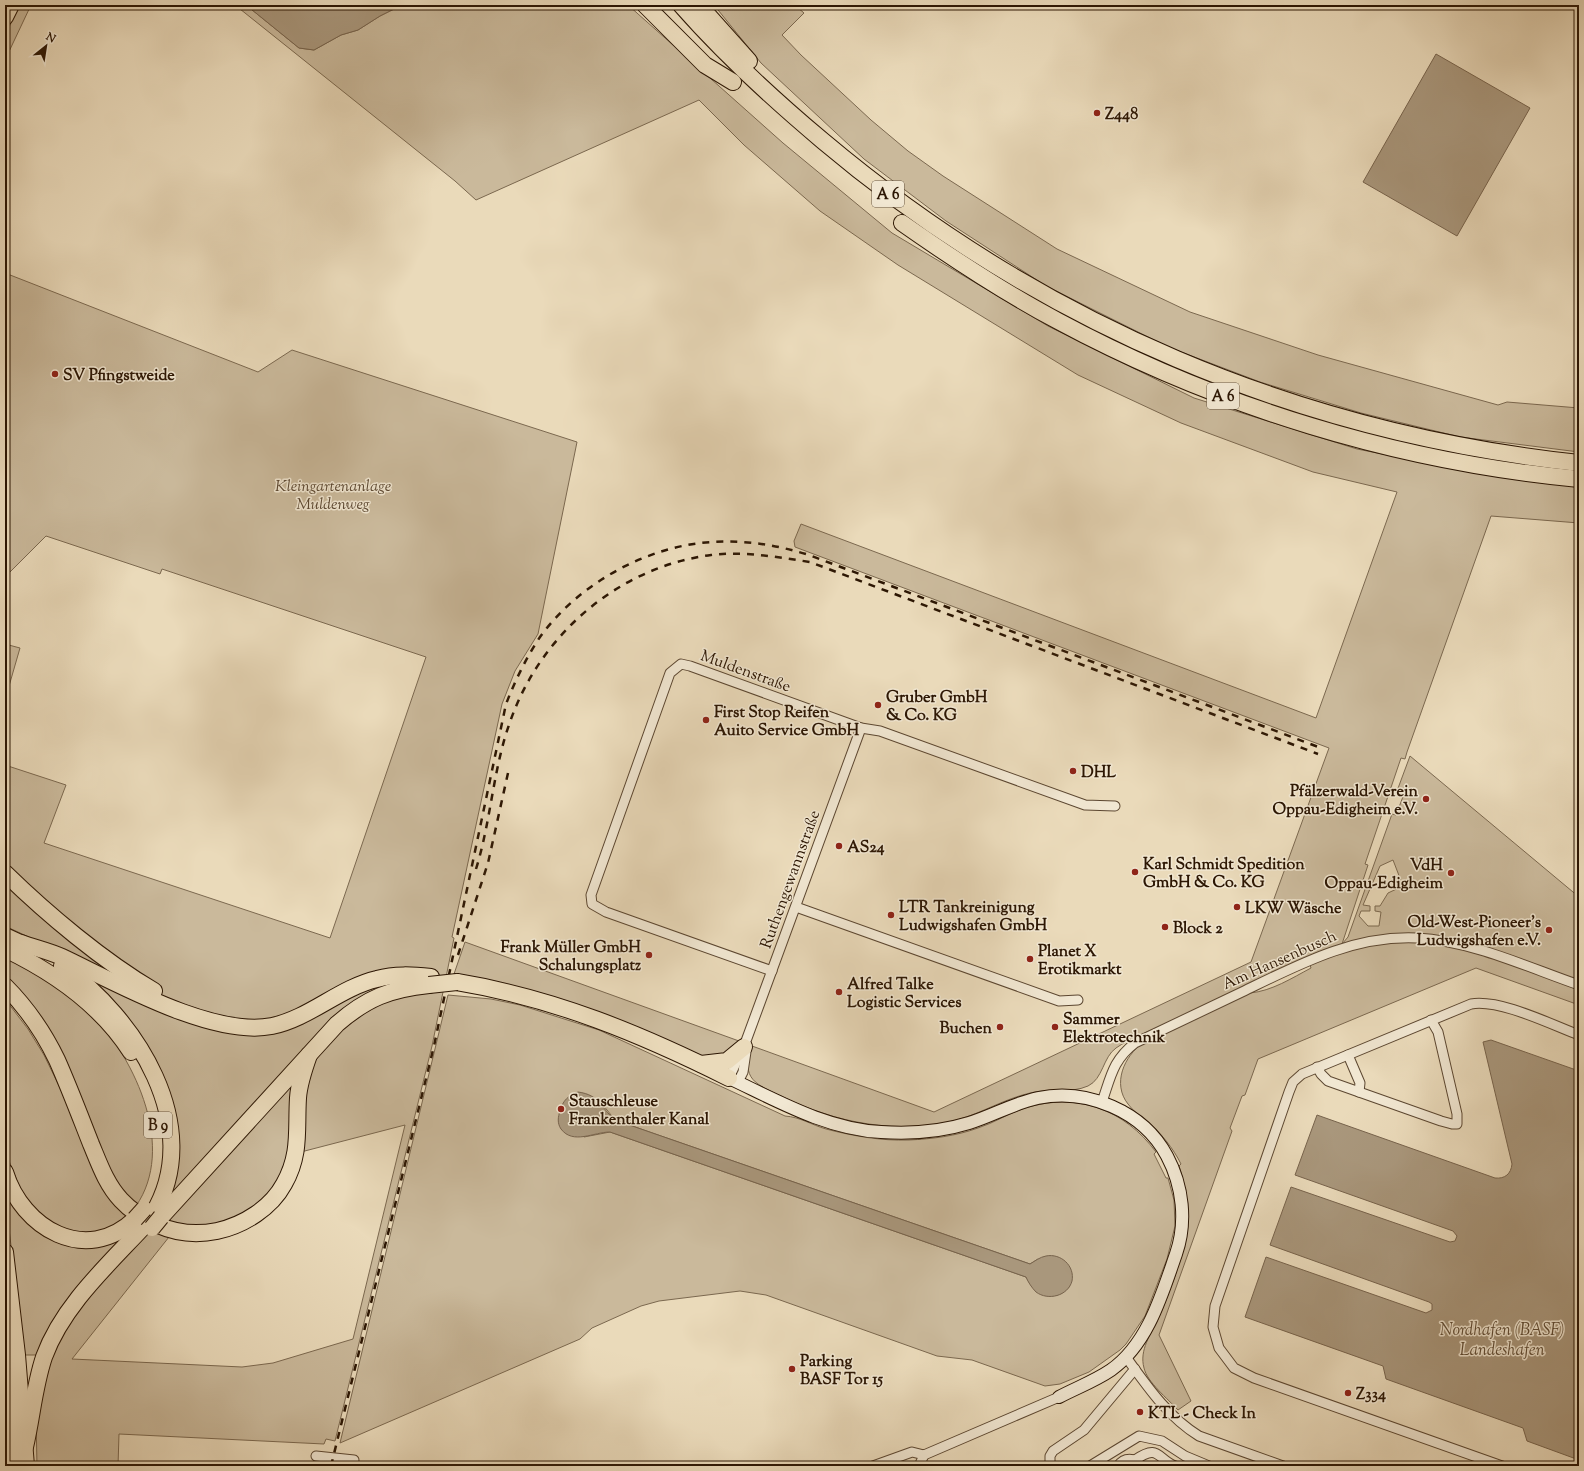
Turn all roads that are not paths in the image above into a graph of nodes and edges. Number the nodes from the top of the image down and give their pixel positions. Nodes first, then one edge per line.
1 (11, 5) edge
2 (645, 5) edge
3 (660, 5) edge
4 (681, 5) edge
5 (701, 6) edge
6 (5, 17) edge
7 (800, 122) junction
8 (902, 223) dead end
9 (1579, 463) edge
10 (1579, 479) edge
11 (861, 728) junction
12 (1115, 806) dead end
13 (5, 873) edge
14 (796, 907) junction
15 (5, 936) edge
16 (21, 943) junction
17 (5, 949) edge
18 (772, 971) junction
19 (430, 981) junction
20 (5, 986) edge
21 (1579, 986) edge
22 (1078, 1000) dead end
23 (194, 1016) junction
24 (1431, 1020) junction
25 (1579, 1035) edge
26 (745, 1044) junction
27 (309, 1055) junction
28 (1348, 1055) junction
29 (701, 1064) junction
30 (1318, 1067) junction
31 (733, 1080) junction
32 (1359, 1092) junction
33 (1102, 1102) junction
34 (5, 1172) edge
35 (149, 1219) junction
36 (5, 1252) edge
37 (1126, 1357) junction
38 (13, 1366) edge
39 (1135, 1369) junction
40 (1059, 1397) joint
41 (25, 1447) junction
42 (924, 1455) junction
43 (316, 1456) dead end
44 (1138, 1463) edge
45 (1207, 1465) edge
46 (13, 1466) edge
47 (26, 1466) edge
48 (353, 1466) edge
49 (873, 1466) edge
50 (919, 1466) edge
51 (1050, 1466) edge
52 (1090, 1466) edge
53 (1118, 1466) edge
54 (1175, 1466) edge
55 (1283, 1466) edge
56 (1502, 1466) edge

1 - 6 highway
2 - 3 highway
4 - 7 highway, A 6
5 - 7 highway
7 - 9 highway, A 6
8 - 10 highway, A 6
11 - 12 street, Muldenstraße
11 - 14 street, Ruthengewannstraße
11 - 18 street, Muldenstraße
13 - 23 highway
14 - 18 street, Ruthengewannstraße
14 - 22 street
15 - 16 highway
16 - 23 highway
16 - 35 highway
17 - 35 highway, B 9
18 - 26 street, Ruthengewannstraße
19 - 23 highway
19 - 27 highway
19 - 29 highway, bridge
20 - 27 highway
21 - 33 street, Am Hansenbusch
24 - 25 street
24 - 28 street
24 - 32 street
26 - 29 highway
26 - 31 street, Ruthengewannstraße
27 - 35 highway
28 - 30 street
28 - 32 street
29 - 31 highway
30 - 32 street
30 - 56 street
31 - 33 street
33 - 37 street
34 - 35 highway, B 9
35 - 41 highway
36 - 38 highway
37 - 39 street
37 - 40 street
38 - 41 highway
38 - 46 highway
39 - 51 street
39 - 55 street
40 - 42 street
41 - 47 highway
42 - 49 street
42 - 50 street
43 - 48 street
44 - 53 street
44 - 54 street
45 - 52 street

